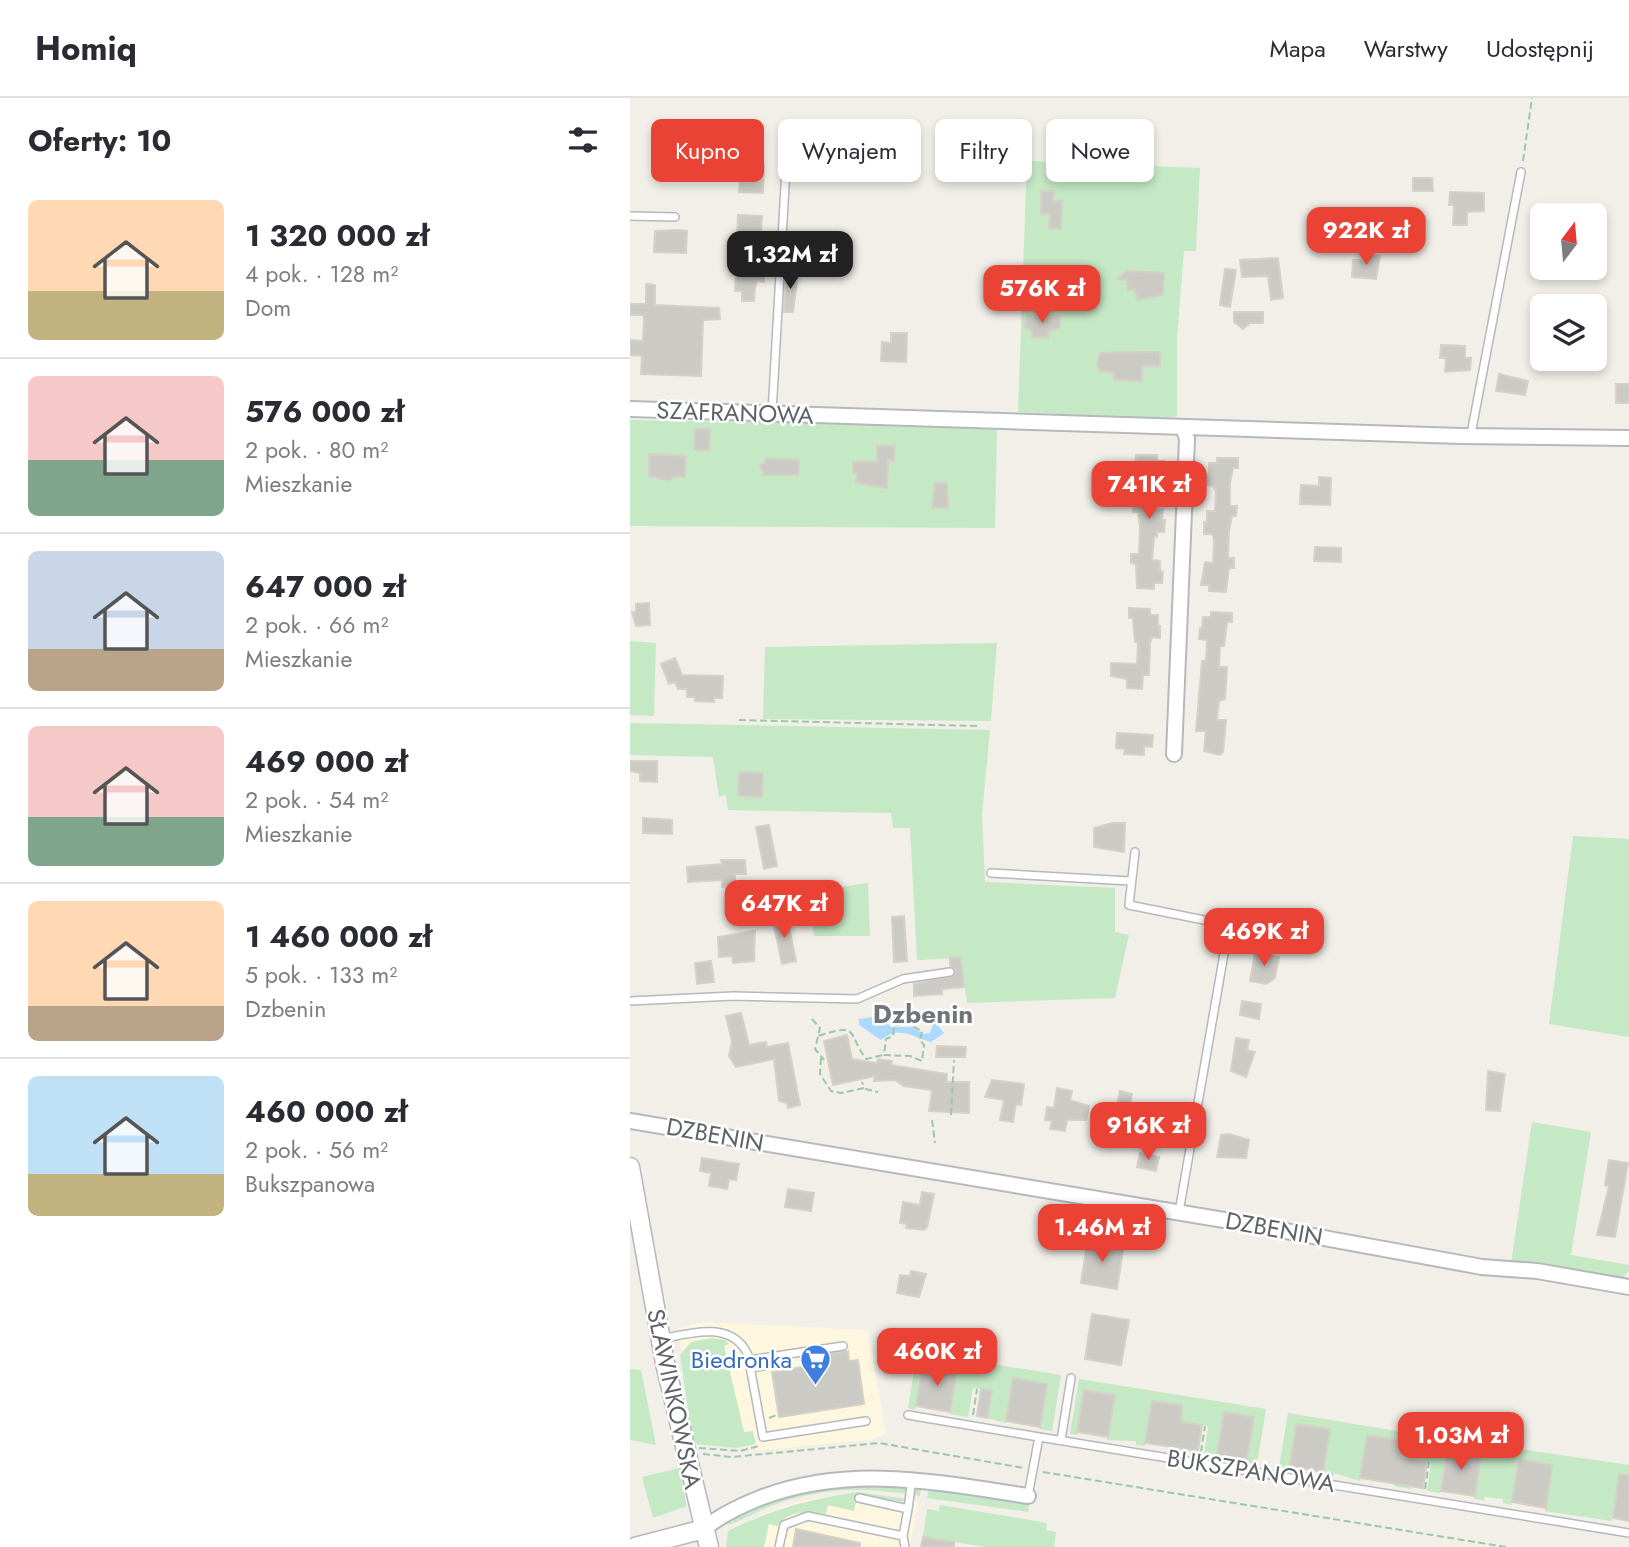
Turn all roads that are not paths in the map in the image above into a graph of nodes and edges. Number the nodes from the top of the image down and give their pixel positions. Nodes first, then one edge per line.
1 (1521, 172) road end
2 (785, 182) edge
3 (630, 216) edge
4 (676, 217) dead end
5 (630, 410) edge
6 (772, 414) junction
7 (1183, 427) junction
8 (1471, 434) junction
9 (1629, 438) edge
10 (1174, 754) dead end
11 (1135, 852) dead end
12 (991, 873) dead end
13 (1130, 881) junction
14 (950, 972) dead end
15 (630, 1001) edge
16 (630, 1121) edge
17 (630, 1167) edge
18 (1178, 1213) junction
19 (1629, 1287) edge
20 (660, 1339) junction
21 (843, 1346) dead end
22 (750, 1364) junction
23 (770, 1365) dead end
24 (1071, 1378) dead end
25 (908, 1415) dead end
26 (866, 1421) dead end
27 (1039, 1437) junction
28 (1061, 1440) junction
29 (912, 1479) junction
30 (1028, 1496) joint
31 (859, 1498) dead end
32 (908, 1508) junction
33 (704, 1529) junction
34 (1629, 1533) edge
35 (903, 1536) junction
36 (635, 1547) edge
37 (709, 1547) edge
38 (779, 1547) edge
39 (905, 1547) edge

1 - 8 lane
2 - 6 lane
3 - 4 lane
5 - 6 street, SZAFRANOWA
6 - 7 street, SZAFRANOWA
7 - 8 street, SZAFRANOWA
7 - 10 street
8 - 9 street, SZAFRANOWA
11 - 13 lane
12 - 13 lane
13 - 18 lane
14 - 15 lane
16 - 18 street, DZBENIN
17 - 20 street, SŁAWINKOWSKA
18 - 19 street, DZBENIN
20 - 22 lane
20 - 33 street, SŁAWINKOWSKA
21 - 22 lane
22 - 23 lane
22 - 26 lane
24 - 28 lane
25 - 27 lane, BUKSZPANOWA
27 - 28 lane, BUKSZPANOWA
27 - 30 lane
28 - 34 lane, BUKSZPANOWA
29 - 30 street
29 - 32 lane
29 - 33 street
31 - 32 lane
32 - 35 lane
33 - 36 street
33 - 37 street, SŁAWINKOWSKA
35 - 38 lane
35 - 39 lane

